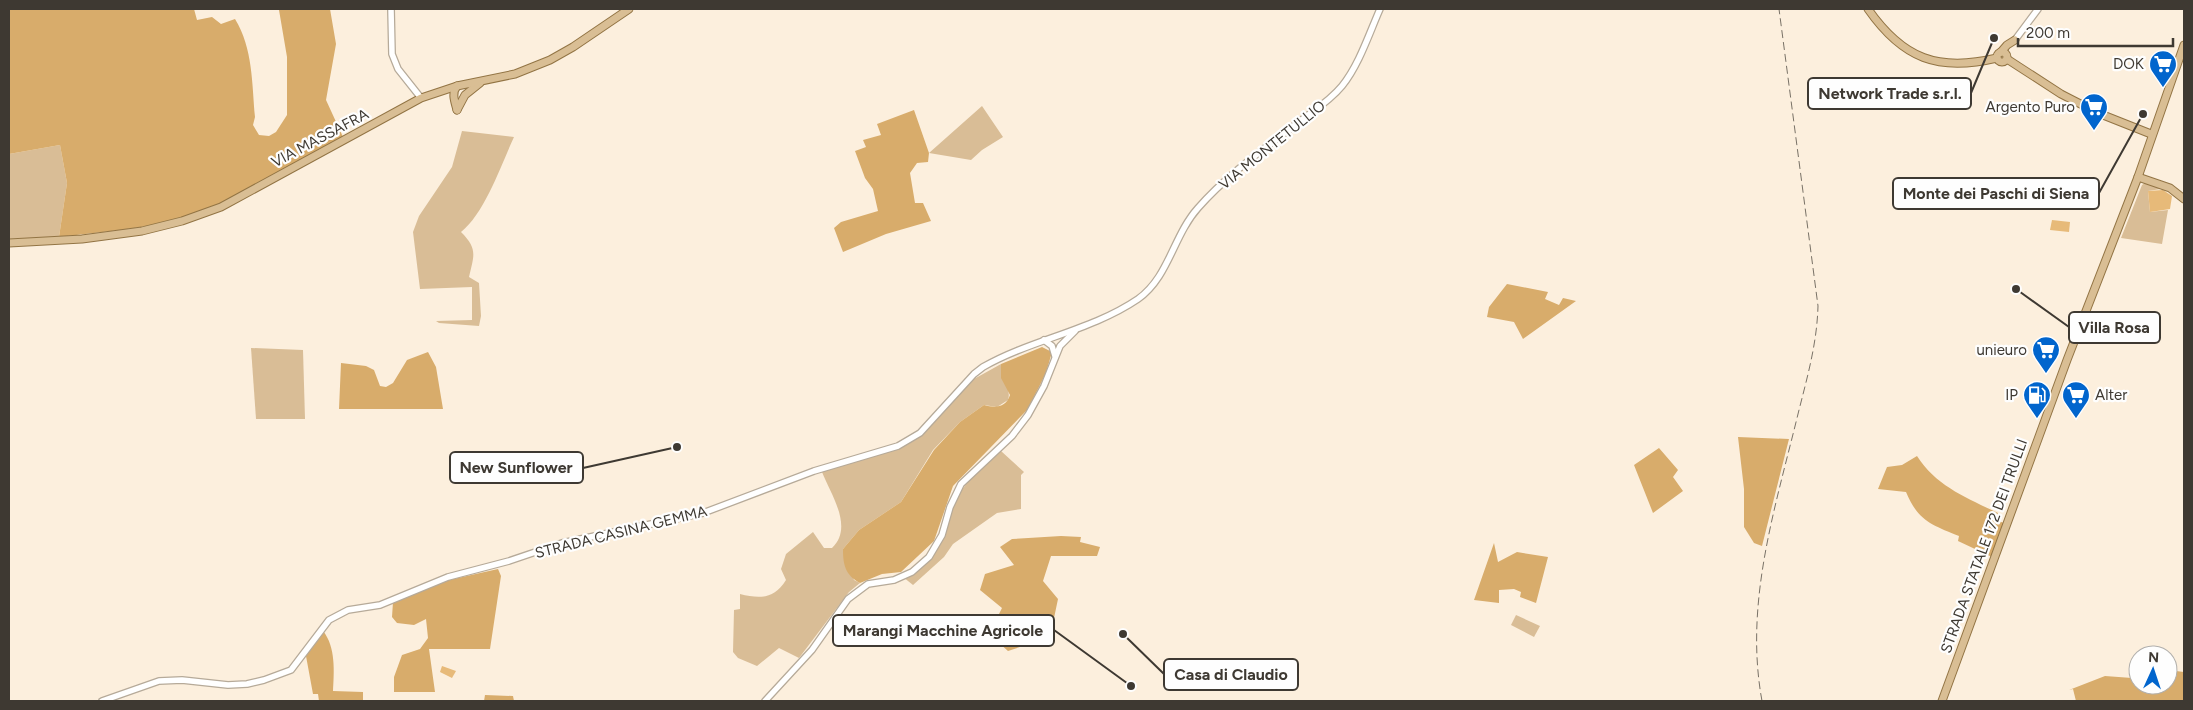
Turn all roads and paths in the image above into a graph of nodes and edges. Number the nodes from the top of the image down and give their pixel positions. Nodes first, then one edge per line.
1 (391, 9) edge
2 (629, 9) edge
3 (1380, 9) edge
4 (1868, 9) edge
5 (2038, 9) edge
6 (2014, 40) joint
7 (2184, 45) edge
8 (2003, 56) junction
9 (482, 81) junction
10 (457, 86) junction
11 (437, 92) junction
12 (421, 98) junction
13 (462, 100) junction
14 (456, 106) junction
15 (2151, 134) junction
16 (2138, 177) junction
17 (2184, 199) edge
18 (9, 243) edge
19 (1083, 326) junction
20 (1053, 337) junction
21 (1044, 340) junction
22 (1060, 346) junction
23 (1055, 356) junction
24 (102, 701) edge
25 (765, 701) edge
26 (1942, 701) edge

1 - 12 street
2 - 9 main road, VIA MASSAFRA
3 - 19 street, VIA MONTETULLIO
4 - 8 main road
5 - 6 street
6 - 8 main road
7 - 15 main road, STRADA STATALE 172 DEI TRULLI
8 - 15 main road
9 - 10 main road, VIA MASSAFRA
9 - 13 main road
10 - 11 main road, VIA MASSAFRA
10 - 13 main road
10 - 14 main road
11 - 12 main road, VIA MASSAFRA
11 - 14 main road
12 - 18 main road, VIA MASSAFRA
13 - 14 main road
15 - 16 main road, STRADA STATALE 172 DEI TRULLI
16 - 17 main road
16 - 26 main road, STRADA STATALE 172 DEI TRULLI
19 - 20 street, STRADA CASINA GEMMA
19 - 22 street
20 - 21 street, STRADA CASINA GEMMA
20 - 22 street
21 - 22 street
21 - 23 street
21 - 24 street, STRADA CASINA GEMMA
22 - 23 street
23 - 25 street

